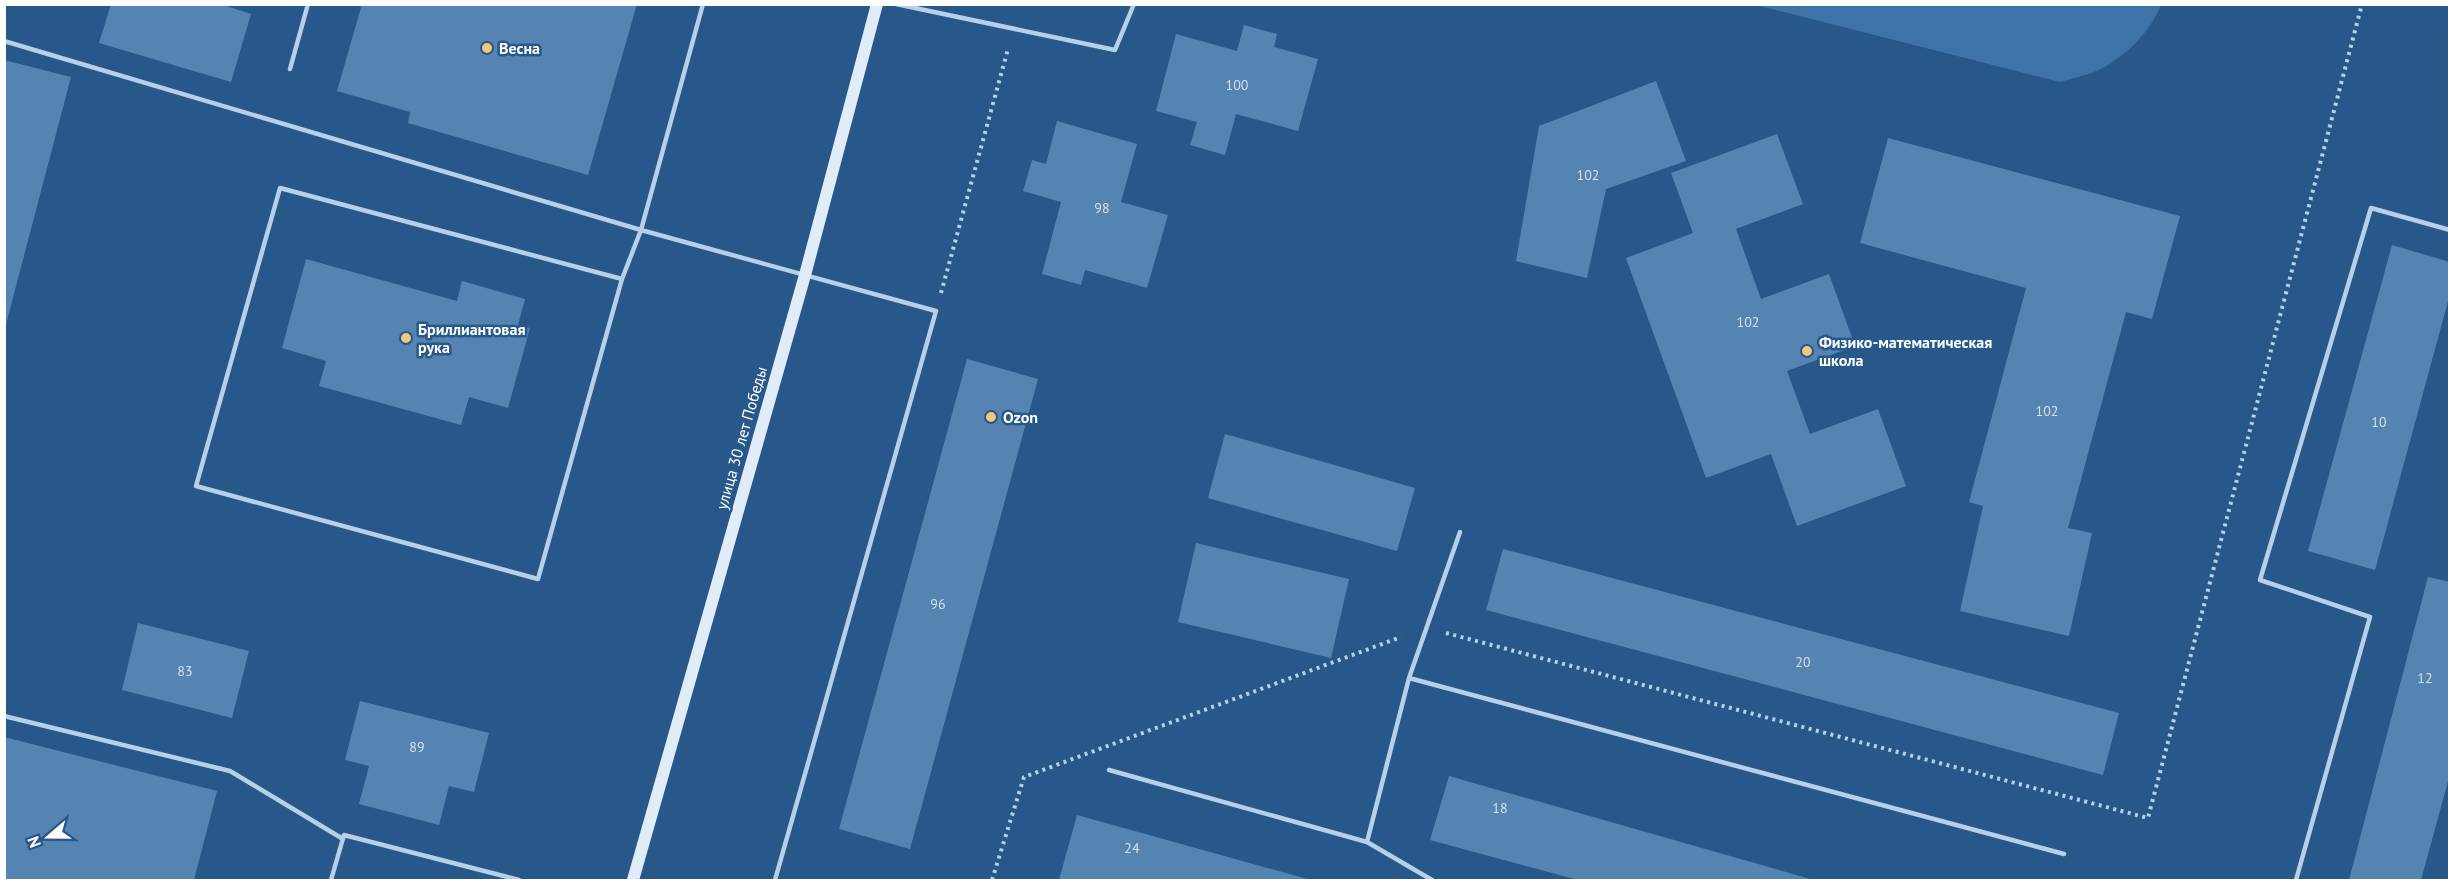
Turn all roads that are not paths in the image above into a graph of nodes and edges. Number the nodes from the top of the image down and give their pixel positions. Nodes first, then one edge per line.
1 (308, 4) edge
2 (703, 4) edge
3 (877, 4) edge
4 (896, 4) edge
5 (1134, 4) edge
6 (4, 41) edge
7 (290, 69) dead end
8 (641, 230) junction
9 (2450, 230) edge
10 (805, 275) junction
11 (622, 279) junction
12 (1460, 532) dead end
13 (1409, 678) junction
14 (4, 716) edge
15 (1109, 770) dead end
16 (343, 838) junction
17 (1367, 842) junction
18 (2064, 854) dead end
19 (331, 880) edge
20 (519, 880) edge
21 (633, 880) edge
22 (775, 880) edge
23 (1432, 880) edge
24 (2296, 880) edge

1 - 7 lane
2 - 8 lane
3 - 10 street, улица 30 лет Победы
4 - 5 lane
6 - 8 lane
8 - 10 lane
8 - 11 lane
9 - 24 lane
10 - 21 street, улица 30 лет Победы
10 - 22 lane
11 - 11 lane
12 - 13 lane
13 - 17 lane
13 - 18 lane
14 - 16 lane
15 - 17 lane
16 - 19 lane
16 - 20 lane
17 - 23 lane

